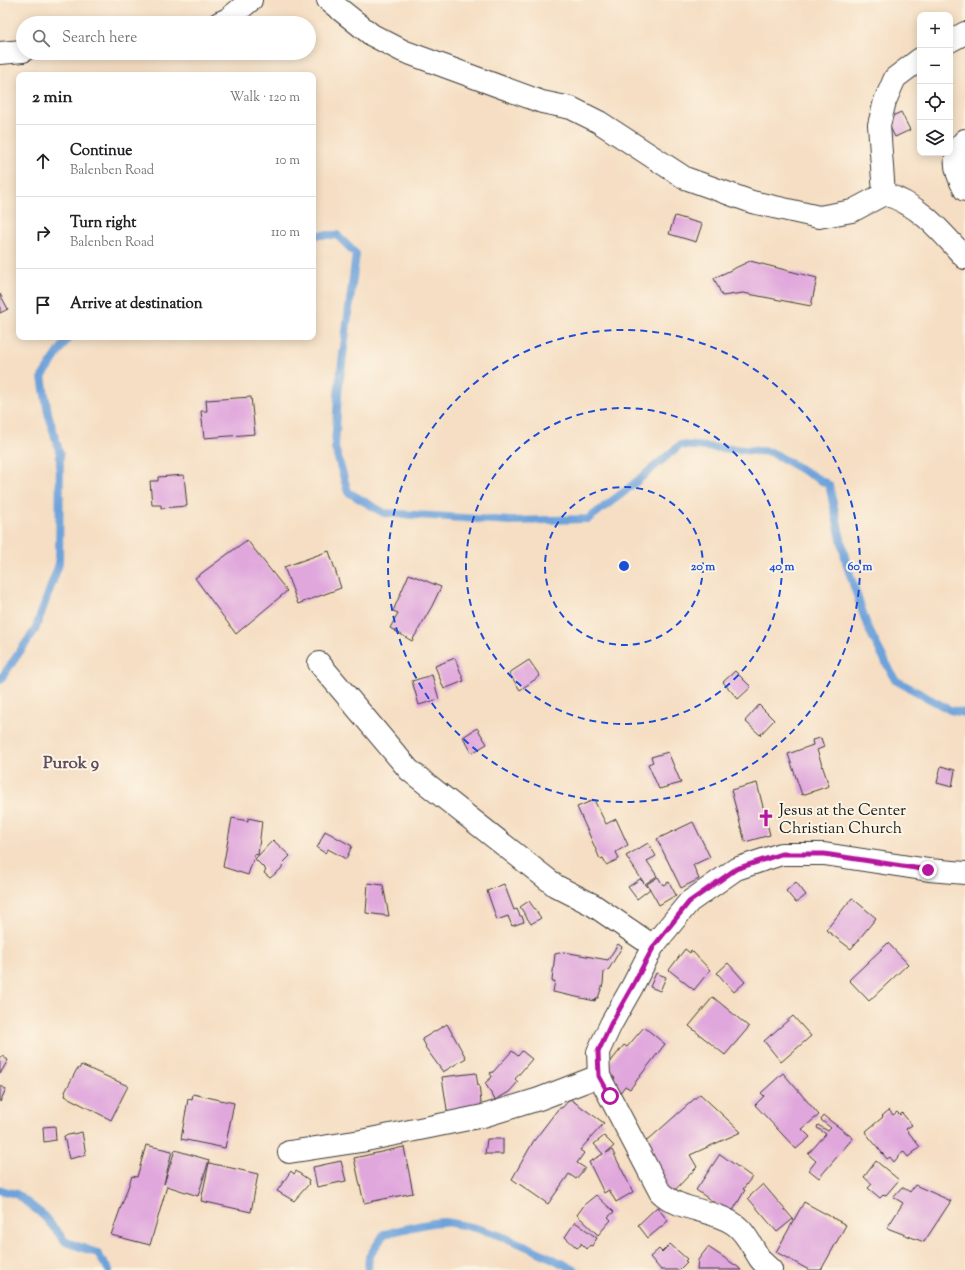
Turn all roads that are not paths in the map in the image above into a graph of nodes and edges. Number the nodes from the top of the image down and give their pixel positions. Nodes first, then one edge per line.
1 (251, 0) edge
2 (328, 0) edge
3 (232, 16) edge
4 (965, 33) edge
5 (953, 39) edge
6 (16, 52) edge
7 (0, 53) edge
8 (917, 61) edge
9 (965, 140) edge
10 (965, 190) edge
11 (884, 194) junction
12 (965, 258) edge
13 (319, 663) dead end
14 (965, 872) edge
15 (654, 946) junction
16 (599, 1076) junction
17 (289, 1152) dead end
18 (771, 1270) edge

1 - 3 street
2 - 11 street
4 - 5 street
6 - 7 street
8 - 11 street
9 - 10 street
11 - 12 street
13 - 15 street
14 - 15 street
15 - 16 street
16 - 17 street
16 - 18 street

